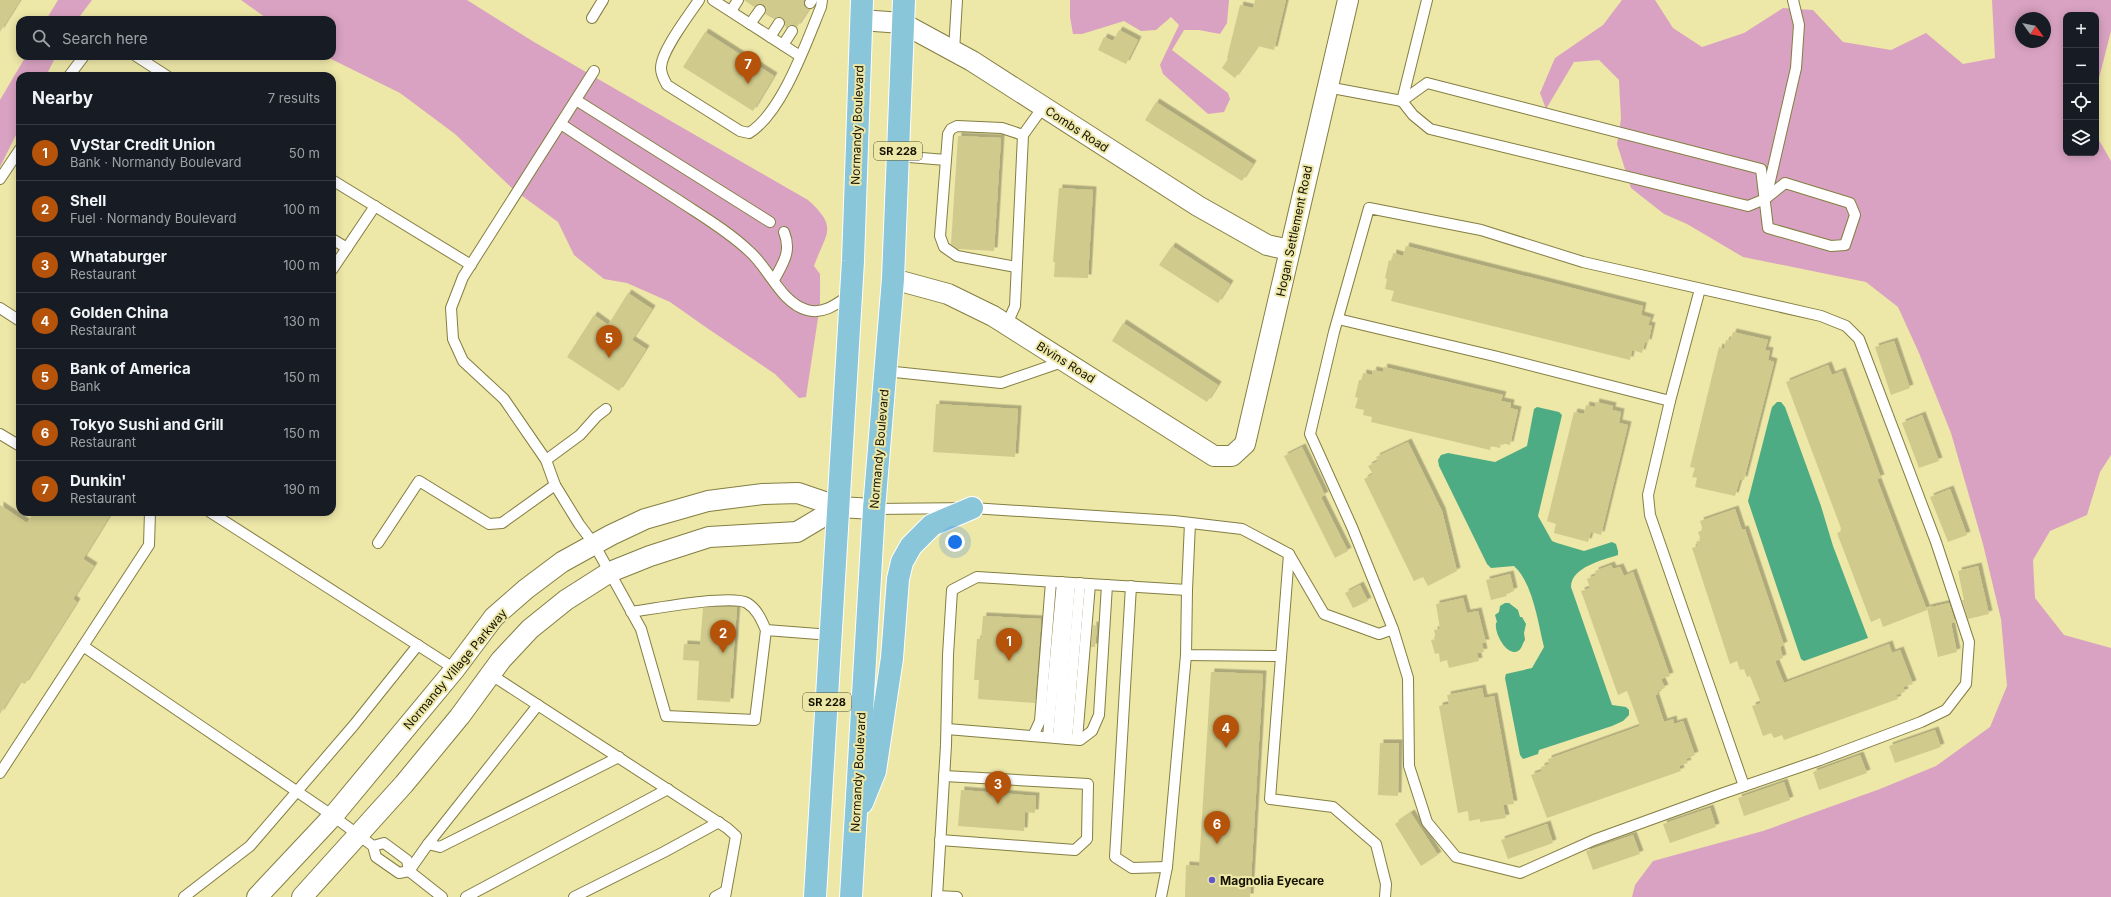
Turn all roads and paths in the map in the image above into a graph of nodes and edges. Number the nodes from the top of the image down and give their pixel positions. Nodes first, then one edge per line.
1 (603, 0) edge
2 (699, 0) edge
3 (738, 0) edge
4 (822, 0) edge
5 (904, 0) edge
6 (957, 0) edge
7 (1348, 0) edge
8 (1427, 0) edge
9 (1793, 0) edge
10 (716, 1) edge
11 (760, 10) dead end
12 (862, 10) edge
13 (730, 11) junction
14 (592, 18) dead end
15 (779, 23) dead end
16 (750, 24) junction
17 (902, 24) junction
18 (792, 31) dead end
19 (770, 37) junction
20 (783, 45) junction
21 (954, 51) junction
22 (800, 56) junction
23 (81, 60) edge
24 (142, 60) edge
25 (594, 71) dead end
26 (73, 72) edge
27 (161, 72) edge
28 (1327, 87) junction
29 (576, 100) junction
30 (1402, 101) junction
31 (1043, 107) junction
32 (561, 124) junction
33 (1023, 135) junction
34 (16, 155) edge
35 (897, 156) junction
36 (946, 160) junction
37 (0, 179) edge
38 (336, 182) edge
39 (1765, 199) junction
40 (375, 206) junction
41 (770, 222) dead end
42 (784, 232) dead end
43 (336, 241) edge
44 (347, 248) junction
45 (1290, 250) junction
46 (336, 264) edge
47 (471, 265) junction
48 (1016, 268) junction
49 (893, 279) junction
50 (774, 280) junction
51 (1700, 288) junction
52 (851, 294) junction
53 (0, 308) edge
54 (16, 318) edge
55 (1338, 319) junction
56 (1007, 324) junction
57 (1065, 361) junction
58 (885, 370) junction
59 (1670, 401) junction
60 (606, 409) dead end
61 (0, 434) edge
62 (16, 444) edge
63 (1232, 456) joint
64 (546, 460) junction
65 (555, 485) junction
66 (839, 507) junction
67 (972, 508) junction
68 (874, 509) junction
69 (150, 516) edge
70 (216, 516) edge
71 (1190, 523) junction
72 (378, 543) dead end
73 (594, 544) junction
74 (1289, 554) junction
75 (610, 572) junction
76 (1051, 582) junction
77 (1076, 583) junction
78 (1108, 585) junction
79 (1132, 586) junction
80 (1187, 590) junction
81 (632, 612) junction
82 (1393, 629) junction
83 (766, 630) junction
84 (831, 635) junction
85 (418, 645) junction
86 (83, 646) junction
87 (1186, 655) junction
88 (1280, 656) junction
89 (455, 669) junction
90 (490, 674) junction
91 (538, 705) junction
92 (947, 728) junction
93 (1033, 736) junction
94 (1063, 738) junction
95 (619, 757) junction
96 (0, 773) edge
97 (944, 776) junction
98 (1744, 786) junction
99 (668, 789) junction
100 (297, 791) junction
101 (333, 816) junction
102 (855, 819) junction
103 (720, 822) junction
104 (366, 840) junction
105 (940, 840) junction
106 (428, 844) junction
107 (1167, 867) junction
108 (409, 871) junction
109 (726, 894) edge
110 (937, 896) edge
111 (184, 897) edge
112 (257, 897) edge
113 (302, 897) edge
114 (442, 897) edge
115 (466, 897) edge
116 (574, 897) edge
117 (714, 897) edge
118 (815, 897) edge
119 (851, 897) edge
120 (957, 897) edge
121 (1161, 897) edge
122 (1385, 897) edge

1 - 14 lane
2 - 22 lane
3 - 13 lane
4 - 22 lane
5 - 17 main road, Normandy Boulevard / SR 228
6 - 21 lane
7 - 28 street, Hogan Settlement Road
8 - 30 lane
9 - 39 lane
10 - 13 lane
11 - 16 lane
12 - 17 street, Combs Road
12 - 52 main road, Normandy Boulevard / SR 228
13 - 16 lane
15 - 19 lane
16 - 19 lane
17 - 21 street, Combs Road
17 - 35 main road, Normandy Boulevard / SR 228
18 - 20 lane
19 - 20 lane
20 - 22 lane
21 - 31 street, Combs Road
23 - 26 lane
24 - 27 lane
25 - 29 lane
28 - 30 lane
28 - 45 street, Hogan Settlement Road
29 - 32 lane
29 - 41 lane
30 - 39 lane
30 - 39 lane
31 - 33 lane
31 - 45 street, Combs Road
32 - 47 lane
32 - 50 lane
33 - 36 lane
33 - 48 lane
34 - 37 lane
35 - 36 lane
35 - 49 main road, Normandy Boulevard / SR 228
36 - 48 lane
38 - 40 lane
39 - 39 lane
40 - 44 lane
40 - 47 lane
42 - 50 lane
43 - 44 lane
44 - 46 lane
45 - 63 street, Hogan Settlement Road
47 - 64 lane
48 - 56 lane
49 - 56 street, Bivins Road
49 - 58 main road, Normandy Boulevard / SR 228
50 - 52 lane
51 - 55 lane
51 - 59 lane
51 - 98 lane
52 - 66 main road, Normandy Boulevard / SR 228
53 - 54 lane
55 - 59 lane
55 - 82 lane
56 - 57 street, Bivins Road
57 - 58 lane
57 - 63 street, Bivins Road
58 - 68 main road, Normandy Boulevard / SR 228
59 - 98 lane
60 - 64 lane
61 - 62 lane
64 - 65 lane
65 - 72 lane
65 - 73 lane
66 - 68 street, Normandy Village Parkway
66 - 73 street, Normandy Village Parkway
66 - 75 street
66 - 84 main road, Normandy Boulevard / SR 228
67 - 68 lane
67 - 71 lane
67 - 102 main road
68 - 102 main road, Normandy Boulevard / SR 228
69 - 86 lane
70 - 85 lane
71 - 74 lane
71 - 80 lane
73 - 75 lane
73 - 89 street, Normandy Village Parkway
74 - 82 lane
74 - 88 lane
75 - 81 lane
75 - 90 street
76 - 77 lane
76 - 92 lane
76 - 93 lane
77 - 78 lane
77 - 94 lane
77 - 94 lane
78 - 79 lane
78 - 94 lane
79 - 80 lane
79 - 107 lane
80 - 87 lane
81 - 83 lane
81 - 83 lane
82 - 98 lane
83 - 84 lane
84 - 118 main road, Normandy Boulevard / SR 228
85 - 89 lane
85 - 100 lane
86 - 96 lane
86 - 100 lane
87 - 88 lane
87 - 107 lane
88 - 122 lane
89 - 101 street, Normandy Village Parkway
90 - 91 lane
90 - 104 street
91 - 95 lane
91 - 106 lane
92 - 93 lane
92 - 97 lane
93 - 94 lane
95 - 99 lane
95 - 106 lane
97 - 105 lane
97 - 105 lane
99 - 103 lane
99 - 115 lane
100 - 101 lane
100 - 111 lane
101 - 104 lane
101 - 112 street, Normandy Village Parkway
102 - 119 main road, Normandy Boulevard / SR 228
103 - 109 lane
103 - 116 lane
104 - 108 lane
104 - 108 lane
104 - 113 street
105 - 110 lane
106 - 108 lane
107 - 121 lane
108 - 114 lane
109 - 117 lane
110 - 120 lane

